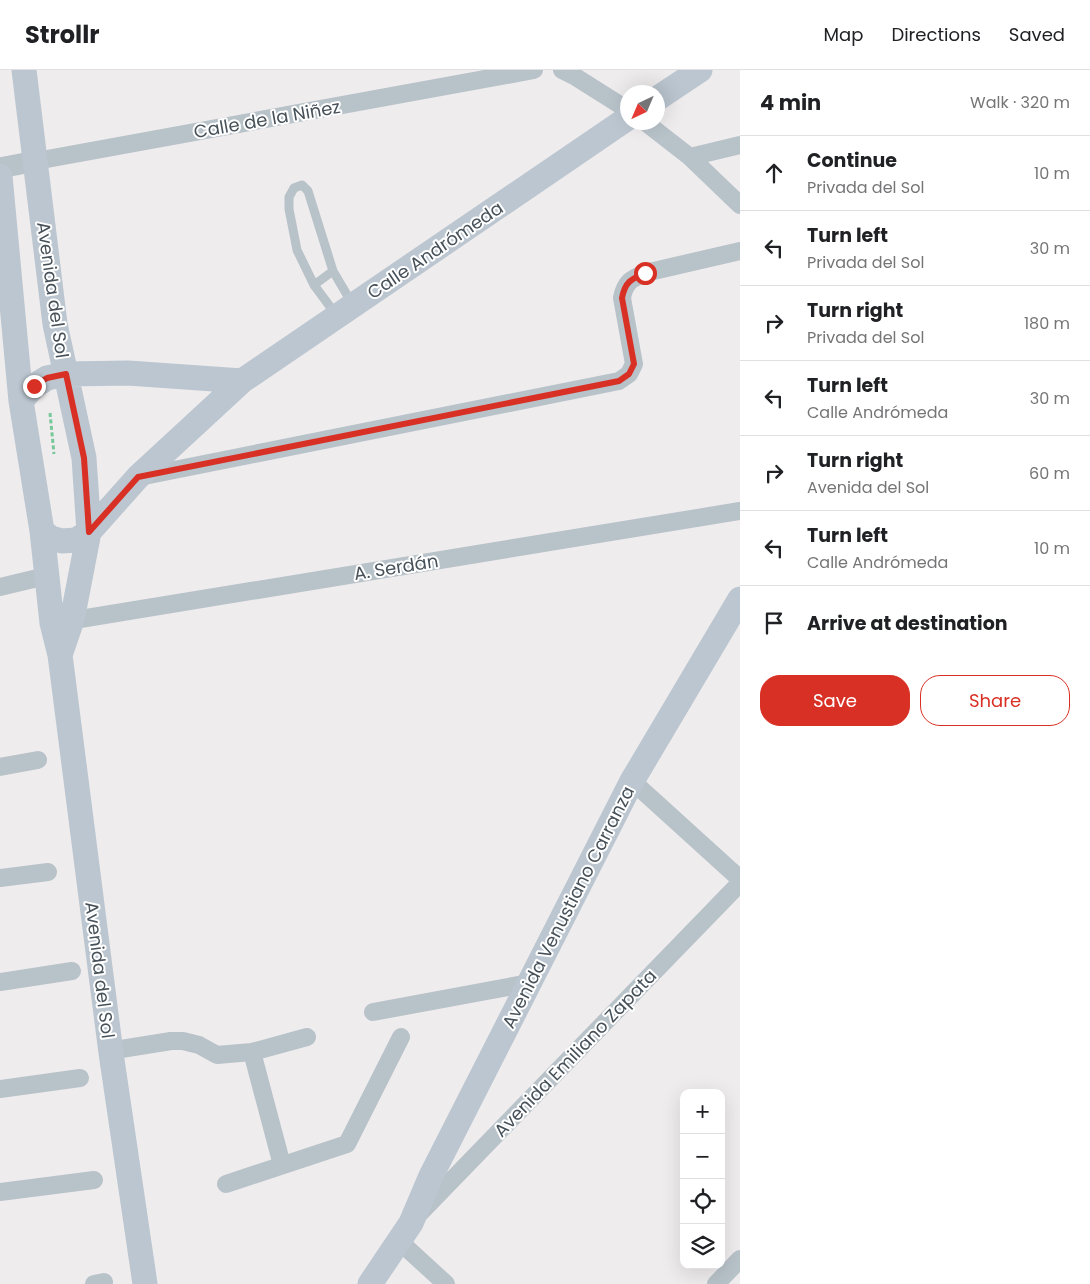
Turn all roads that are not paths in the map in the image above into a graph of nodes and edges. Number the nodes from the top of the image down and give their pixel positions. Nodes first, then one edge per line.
1 (24, 70) edge
2 (534, 70) edge
3 (562, 70) edge
4 (688, 73) edge
5 (665, 92) edge
6 (620, 105) edge
7 (620, 123) edge
8 (655, 130) edge
9 (740, 145) edge
10 (690, 157) junction
11 (36, 162) junction
12 (0, 168) edge
13 (0, 176) edge
14 (740, 205) edge
15 (740, 251) edge
16 (333, 271) junction
17 (314, 284) junction
18 (345, 311) junction
19 (7, 323) edge
20 (66, 374) junction
21 (242, 381) junction
22 (21, 401) junction
23 (138, 477) junction
24 (740, 511) edge
25 (42, 531) junction
26 (89, 532) junction
27 (46, 576) junction
28 (0, 587) edge
29 (740, 599) edge
30 (62, 622) junction
31 (38, 760) dead end
32 (0, 767) edge
33 (632, 781) junction
34 (48, 872) dead end
35 (0, 878) edge
36 (740, 879) edge
37 (740, 883) edge
38 (72, 971) dead end
39 (0, 982) edge
40 (529, 982) junction
41 (373, 1012) dead end
42 (307, 1037) dead end
43 (401, 1037) dead end
44 (252, 1052) junction
45 (111, 1053) junction
46 (80, 1078) dead end
47 (0, 1089) edge
48 (282, 1165) junction
49 (94, 1180) dead end
50 (226, 1184) dead end
51 (0, 1192) edge
52 (405, 1232) junction
53 (740, 1259) edge
54 (145, 1284) edge
55 (370, 1284) edge
56 (446, 1284) edge
57 (716, 1284) edge

1 - 11 main road, Avenida del Sol
2 - 11 street, Calle de la Niñez
3 - 6 street
4 - 5 main road
7 - 18 main road, Calle Andrómeda
8 - 10 street
9 - 10 street
10 - 14 street
11 - 12 street, Calle de la Niñez
11 - 20 main road, Avenida del Sol
13 - 19 main road, Avenida del Sol
15 - 23 street
16 - 17 lane
16 - 17 lane
16 - 18 lane
17 - 18 lane
18 - 21 main road, Calle Andrómeda
19 - 22 main road, Avenida del Sol
20 - 21 main road
20 - 22 main road
20 - 26 main road, Avenida del Sol
21 - 23 main road, Calle Andrómeda
22 - 25 main road, Avenida del Sol
23 - 26 main road, Calle Andrómeda
24 - 30 street, A. Serdán
25 - 26 main road, Calle Andrómeda
25 - 27 main road, Avenida del Sol
26 - 30 main road, Avenida del Sol
27 - 28 street
27 - 30 main road, Avenida del Sol
29 - 33 main road, Avenida Venustiano Carranza
30 - 45 main road, Avenida del Sol
31 - 32 street
33 - 36 street
33 - 40 main road, Avenida Venustiano Carranza
34 - 35 street
37 - 52 street, Avenida Emiliano Zapata
38 - 39 street
40 - 41 street
40 - 52 main road, Avenida Venustiano Carranza
42 - 44 street
43 - 48 street
44 - 45 street
44 - 48 street
45 - 54 main road, Avenida del Sol
46 - 47 street
48 - 50 street
49 - 51 street
52 - 55 main road, Avenida Venustiano Carranza
52 - 56 street
53 - 57 street

